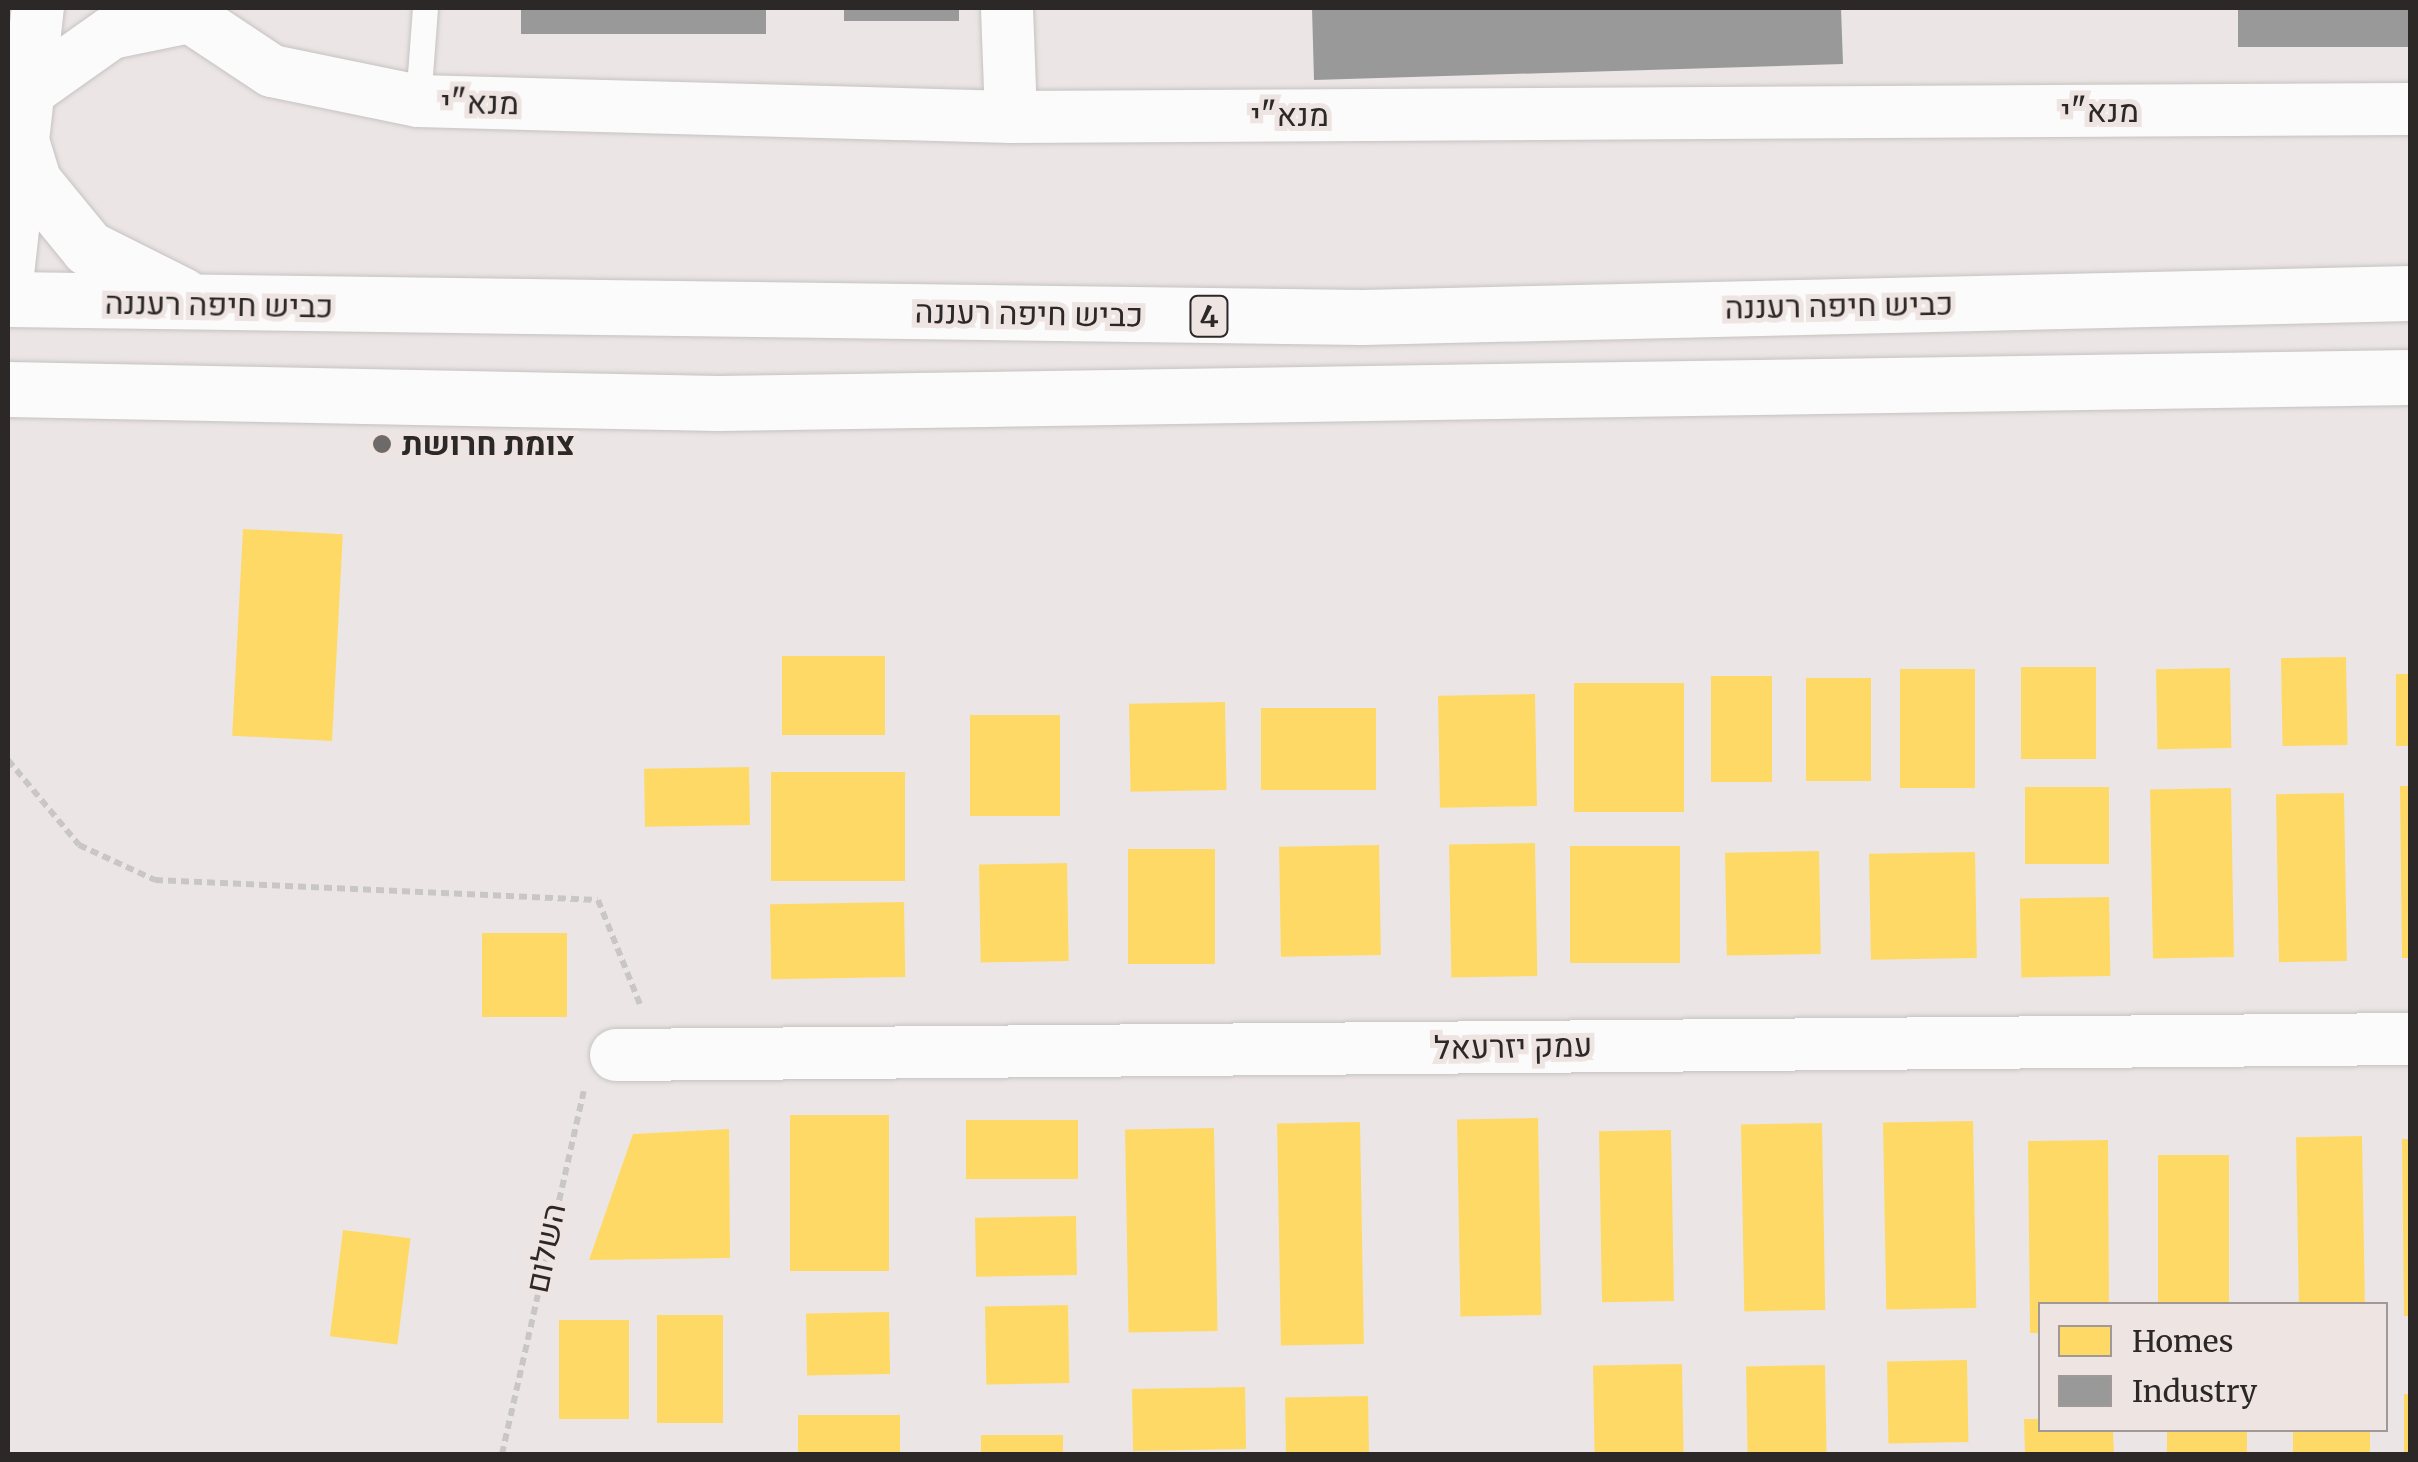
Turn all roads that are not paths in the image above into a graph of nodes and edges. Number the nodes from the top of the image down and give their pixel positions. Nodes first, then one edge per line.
1 (38, 8) edge
2 (425, 8) edge
3 (1007, 8) edge
4 (183, 12) edge
5 (29, 91) junction
6 (418, 102) junction
7 (2410, 109) edge
8 (1011, 117) junction
9 (23, 147) junction
10 (8, 274) edge
11 (2410, 293) edge
12 (8, 299) edge
13 (213, 306) junction
14 (2410, 377) edge
15 (8, 389) edge
16 (2410, 1039) edge
17 (638, 1055) road end

1 - 5 street
2 - 6 lane
3 - 8 street
4 - 5 street, מנא"י
4 - 6 street, מנא"י
5 - 9 street
6 - 8 street, מנא"י
7 - 8 street, מנא"י
9 - 10 street
9 - 13 highway
11 - 13 highway, כביש חיפה רעננה / 4
12 - 13 highway, כביש חיפה רעננה / 4
14 - 15 highway
16 - 17 street, עמק יזרעאל

